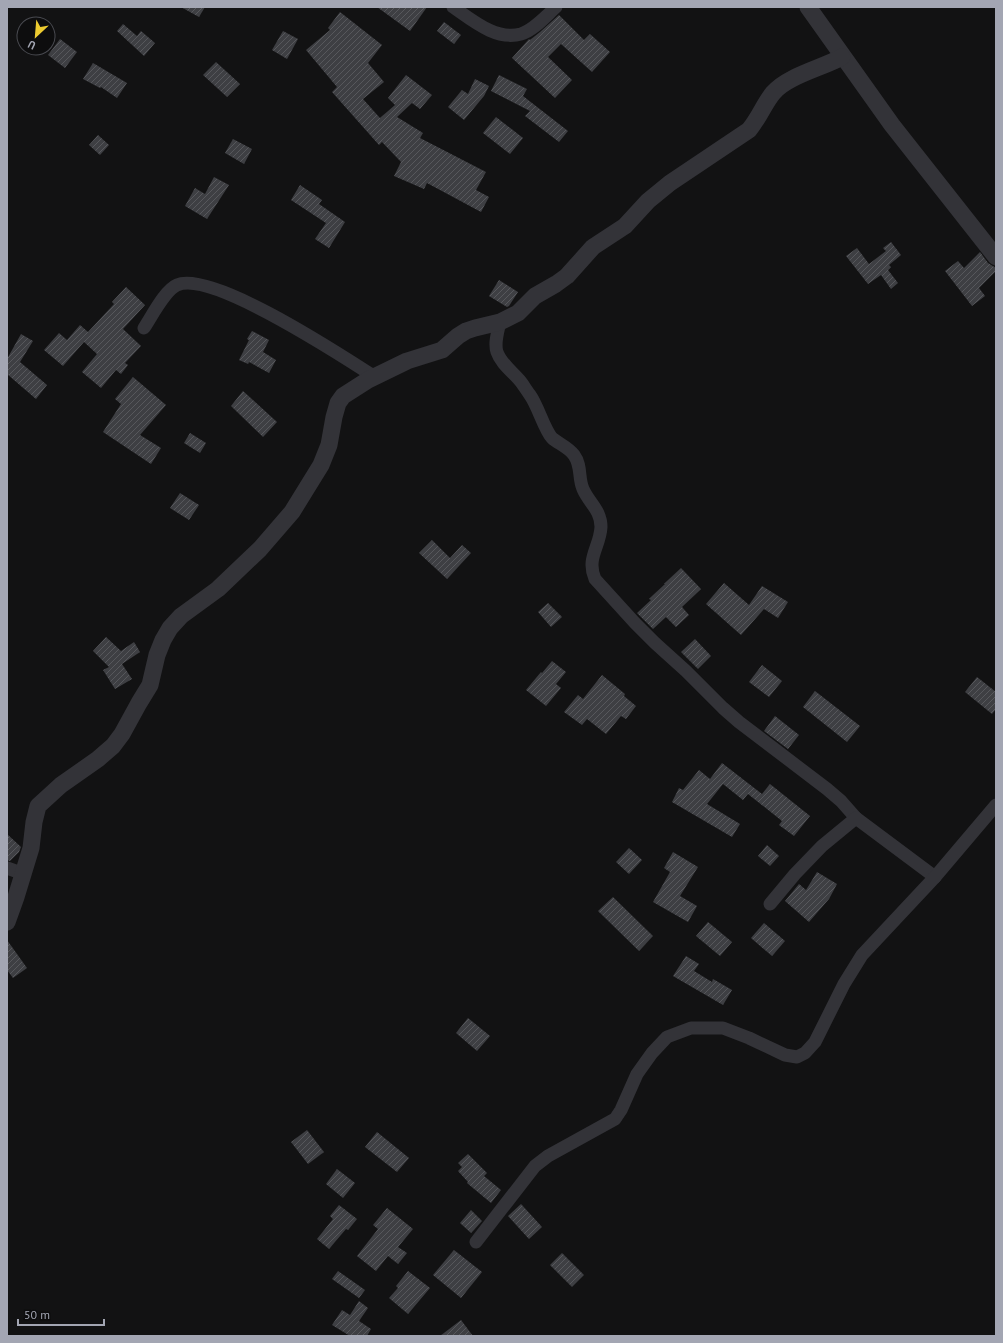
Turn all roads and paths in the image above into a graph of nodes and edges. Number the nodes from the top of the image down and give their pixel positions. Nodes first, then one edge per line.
1 (453, 7) edge
2 (556, 7) edge
3 (808, 7) edge
4 (842, 56) junction
5 (996, 257) edge
6 (500, 322) junction
7 (144, 328) dead end
8 (375, 377) junction
9 (996, 805) edge
10 (856, 818) junction
11 (7, 868) edge
12 (24, 874) junction
13 (936, 877) junction
14 (770, 904) dead end
15 (7, 922) edge
16 (476, 1242) dead end

1 - 2 street
3 - 4 street
4 - 5 street
4 - 6 street
6 - 8 street
6 - 10 street
7 - 8 street
8 - 12 street
9 - 13 street
10 - 13 street
10 - 14 street
11 - 12 street
12 - 15 street
13 - 16 street

